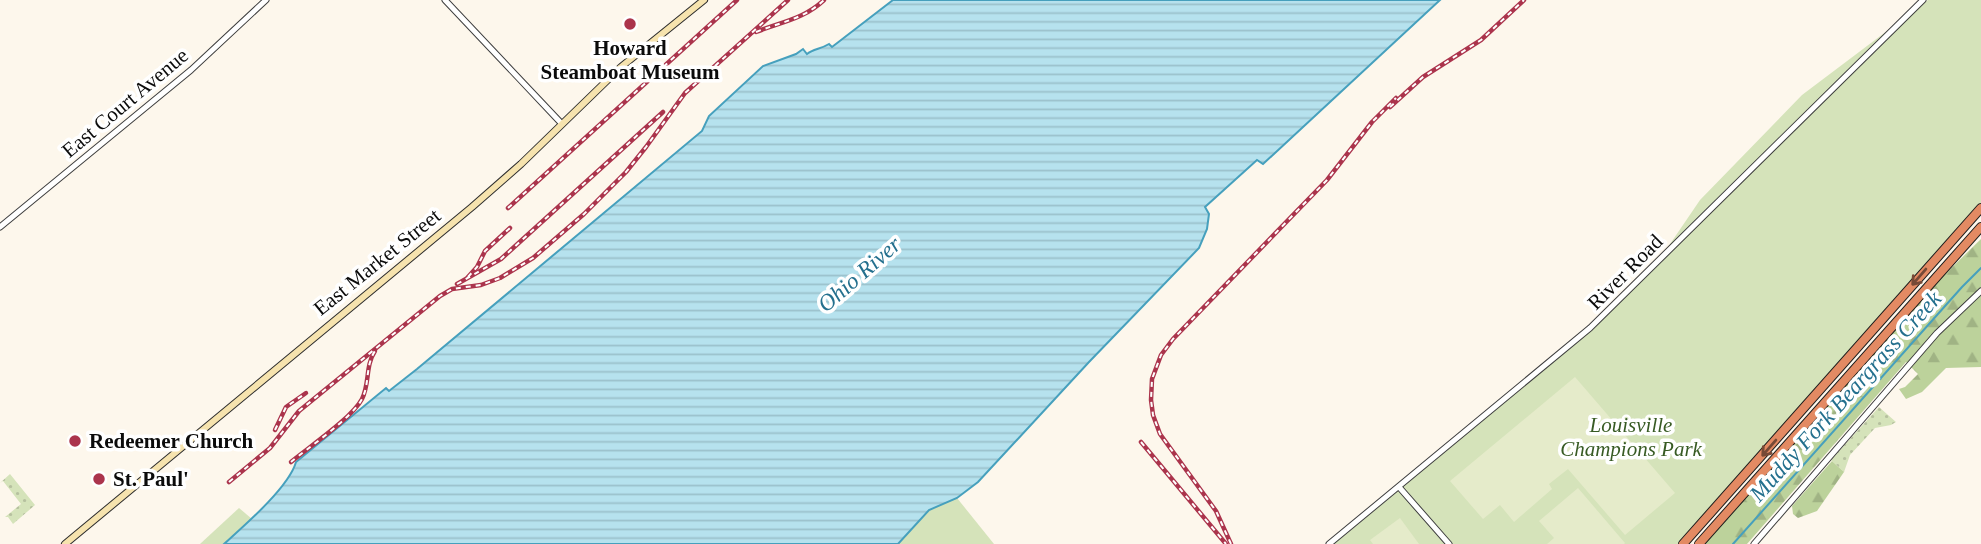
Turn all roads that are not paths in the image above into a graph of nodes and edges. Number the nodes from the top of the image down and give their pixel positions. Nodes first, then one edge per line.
1 (266, 0) edge
2 (445, 0) edge
3 (704, 0) edge
4 (1923, 0) edge
5 (562, 124) junction
6 (1981, 206) edge
7 (0, 227) edge
8 (1981, 227) edge
9 (1981, 234) edge
10 (1958, 252) junction
11 (1981, 291) edge
12 (1399, 487) junction
13 (65, 544) edge
14 (1329, 544) edge
15 (1449, 544) edge
16 (1683, 544) edge
17 (1699, 544) edge
18 (1754, 544) edge

1 - 7 street, East Court Avenue
2 - 5 street
3 - 5 main road, East Market Street
4 - 12 street, River Road
5 - 13 main road, East Market Street
6 -> 16 highway
8 - 10 highway
9 - 10 highway
10 - 17 highway
11 - 18 street
12 - 14 street, River Road
12 - 15 street

